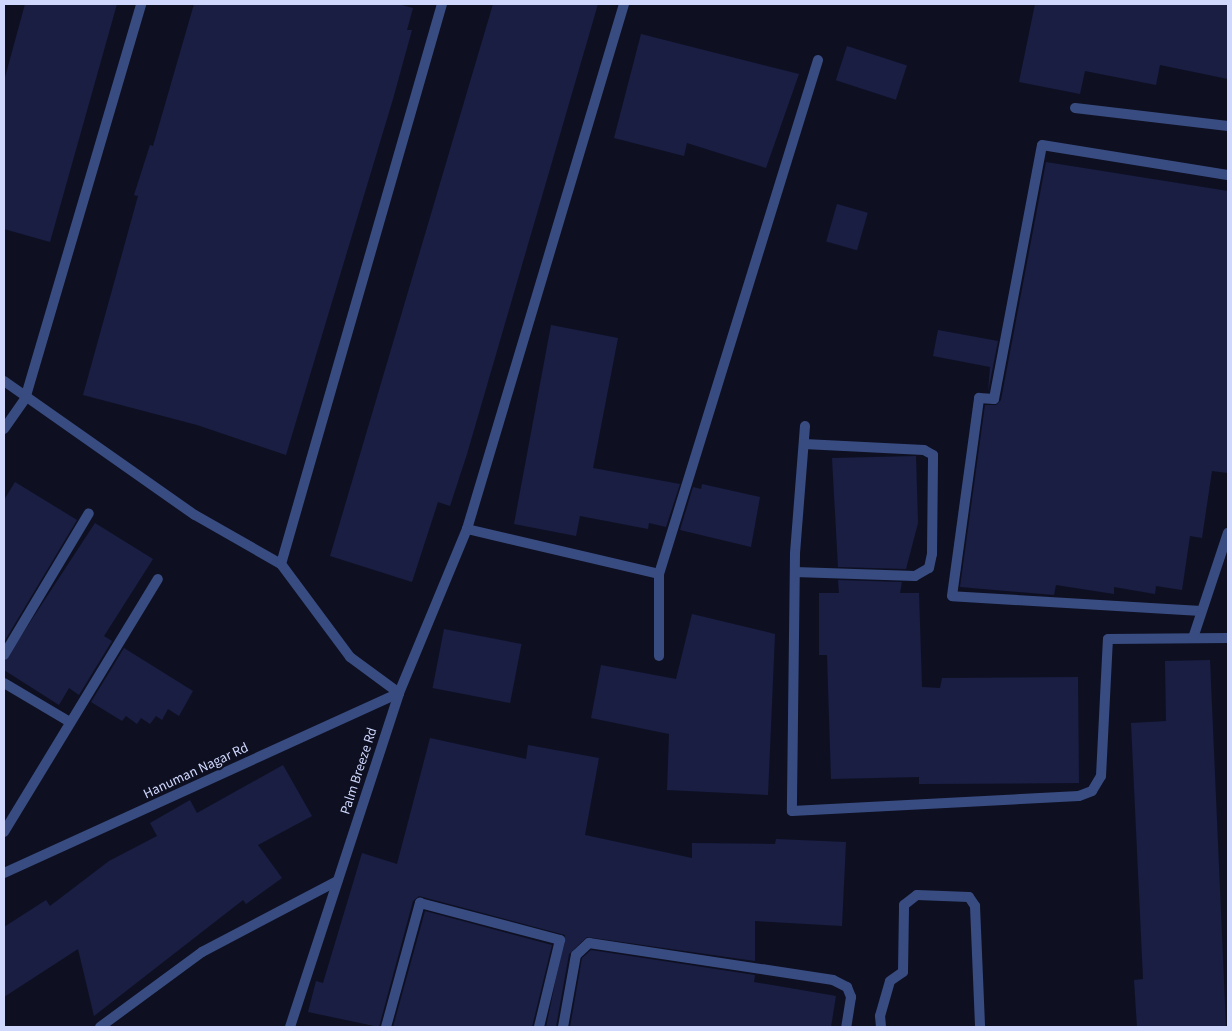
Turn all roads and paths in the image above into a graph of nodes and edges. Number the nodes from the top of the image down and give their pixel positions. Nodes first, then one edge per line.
1 (141, 4) edge
2 (442, 4) edge
3 (624, 4) edge
4 (818, 60) dead end
5 (1075, 108) dead end
6 (1228, 126) edge
7 (1228, 175) edge
8 (4, 381) edge
9 (25, 399) junction
10 (805, 426) dead end
11 (4, 429) edge
12 (804, 444) junction
13 (89, 513) dead end
14 (467, 529) junction
15 (1228, 533) edge
16 (281, 564) junction
17 (795, 572) junction
18 (659, 574) junction
19 (158, 579) dead end
20 (1202, 612) junction
21 (1193, 638) junction
22 (1228, 638) edge
23 (4, 654) edge
24 (659, 656) dead end
25 (4, 683) edge
26 (399, 693) junction
27 (70, 722) junction
28 (4, 832) edge
29 (4, 873) edge
30 (337, 882) junction
31 (100, 1027) edge
32 (290, 1027) edge
33 (386, 1027) edge
34 (540, 1027) edge
35 (564, 1027) edge
36 (846, 1027) edge
37 (881, 1027) edge
38 (980, 1027) edge

1 - 9 street
2 - 16 street
3 - 14 street, Palm Breeze Rd
4 - 18 street
5 - 6 street
7 - 20 street
8 - 9 street
9 - 11 street
9 - 16 street
10 - 12 street
12 - 17 street
12 - 17 street
13 - 23 street
14 - 18 street
14 - 26 street, Palm Breeze Rd
15 - 20 street
16 - 26 street
17 - 21 street
18 - 24 street
19 - 27 street
20 - 21 street
21 - 22 street
25 - 27 street
26 - 29 street, Hanuman Nagar Rd
26 - 30 street, Palm Breeze Rd
27 - 28 street
30 - 31 street
30 - 32 street, Palm Breeze Rd
33 - 34 street
35 - 36 street
37 - 38 street

